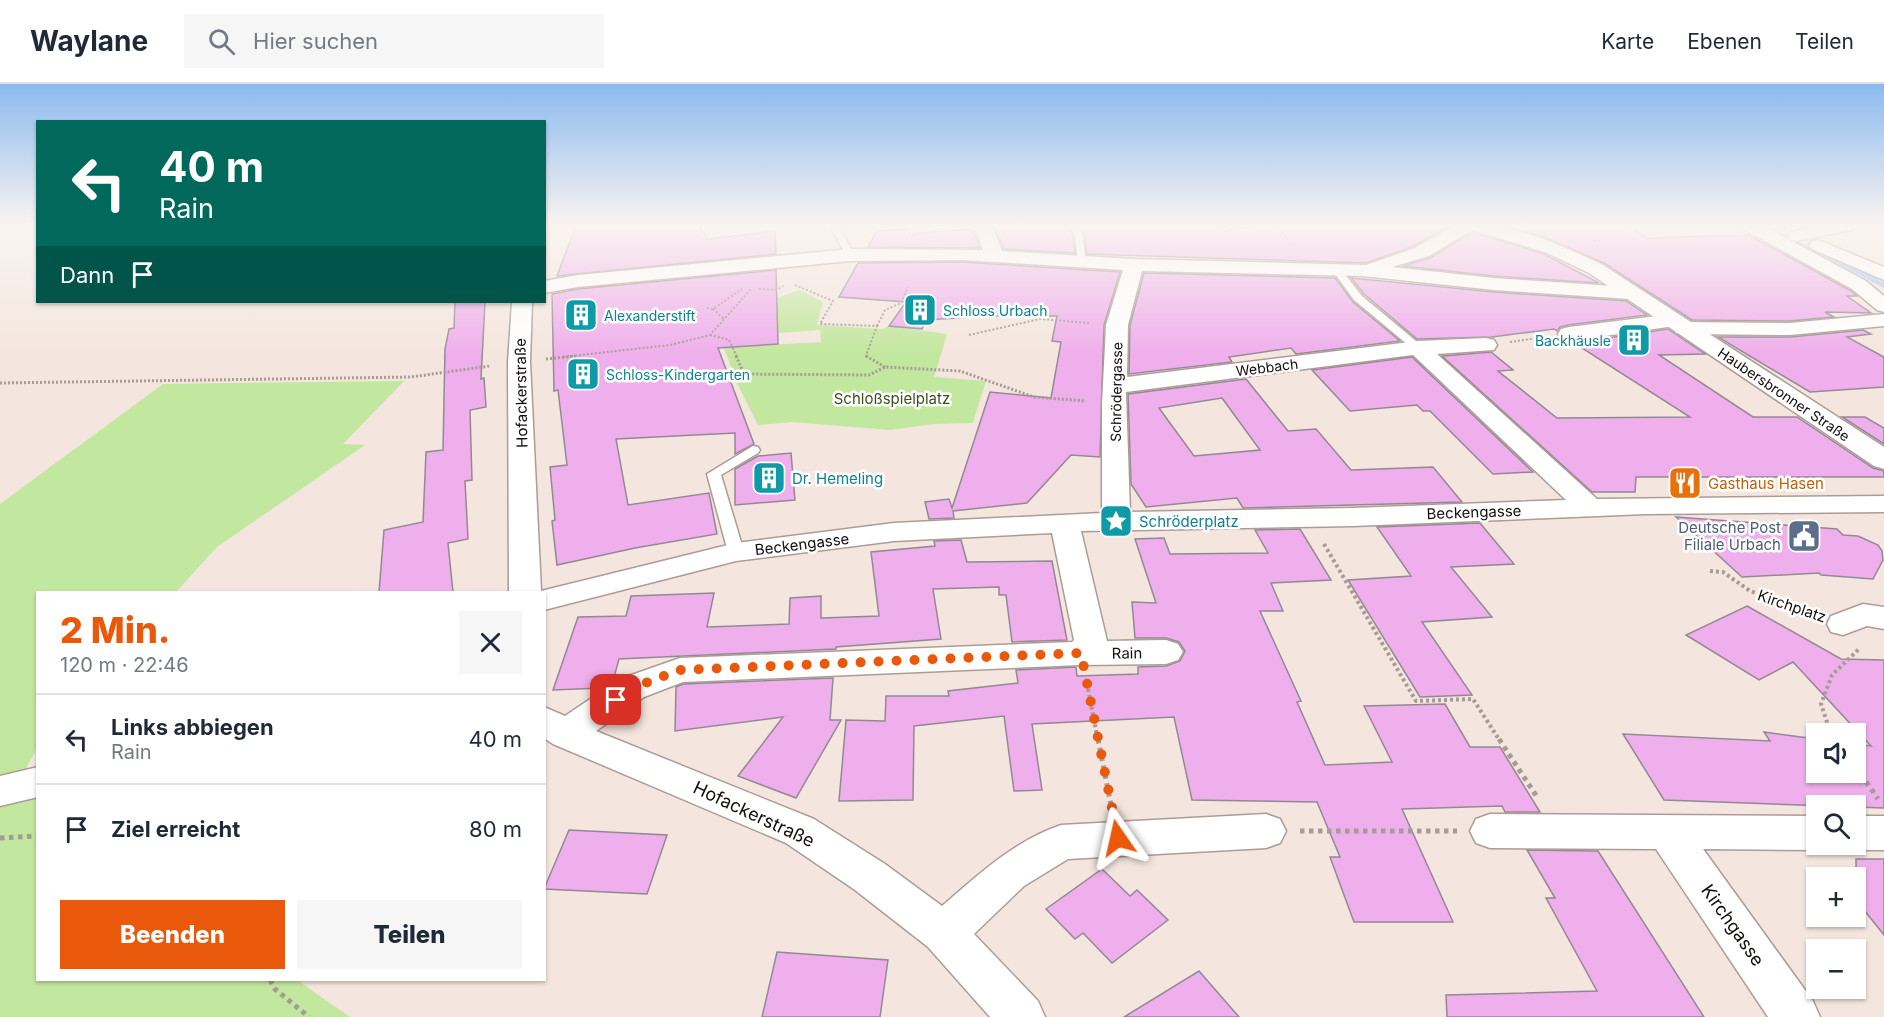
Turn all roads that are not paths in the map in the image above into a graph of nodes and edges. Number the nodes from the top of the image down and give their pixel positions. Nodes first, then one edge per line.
1 (698, 270) edge
2 (1133, 270) edge
3 (1314, 270) edge
4 (1337, 270) junction
5 (1362, 270) joint
6 (1597, 270) edge
7 (1831, 270) edge
8 (546, 287) edge
9 (1629, 294) junction
10 (522, 303) edge
11 (1884, 306) edge
12 (1884, 321) edge
13 (1679, 324) junction
14 (1569, 334) road end
15 (1486, 345) road end
16 (1418, 348) junction
17 (1115, 394) junction
18 (753, 450) dead end
19 (1884, 460) edge
20 (1873, 505) edge
21 (1590, 508) junction
22 (1116, 521) junction
23 (1065, 524) junction
24 (1884, 525) edge
25 (736, 552) junction
26 (525, 591) edge
27 (546, 600) edge
28 (1166, 652) dead end
29 (1081, 653) junction
30 (556, 727) edge
31 (36, 782) edge
32 (0, 791) edge
33 (1266, 831) road end
34 (1490, 831) road end
35 (1806, 833) edge
36 (1866, 833) edge
37 (1884, 833) edge
38 (1669, 834) junction
39 (944, 933) junction
40 (1021, 1017) edge
41 (1796, 1017) edge

1 - 8 street
2 - 17 street, Schrödergasse
3 - 4 street
4 - 5 street
4 - 16 lane
5 - 9 street
6 - 9 street, Haubersbronner Straße
7 - 11 street
9 - 13 street, Haubersbronner Straße
10 - 26 street, Hofackerstraße
12 - 13 street, Haubersbronner Straße
13 - 14 street
13 - 19 street, Haubersbronner Straße
15 - 16 street, Webbach
16 - 17 street, Webbach
16 - 21 street
17 - 22 street, Schrödergasse
18 - 25 lane
20 - 21 street, Beckengasse
20 - 24 street
21 - 22 street, Beckengasse
22 - 23 street, Beckengasse
23 - 25 street, Beckengasse
23 - 29 street
25 - 27 street, Beckengasse
28 - 29 street, Rain
29 - 30 street, Rain
30 - 39 street, Hofackerstraße
31 - 32 street
33 - 39 street
34 - 38 street
35 - 38 street
36 - 37 street
38 - 41 street, Kirchgasse
39 - 40 street, Hofackerstraße

